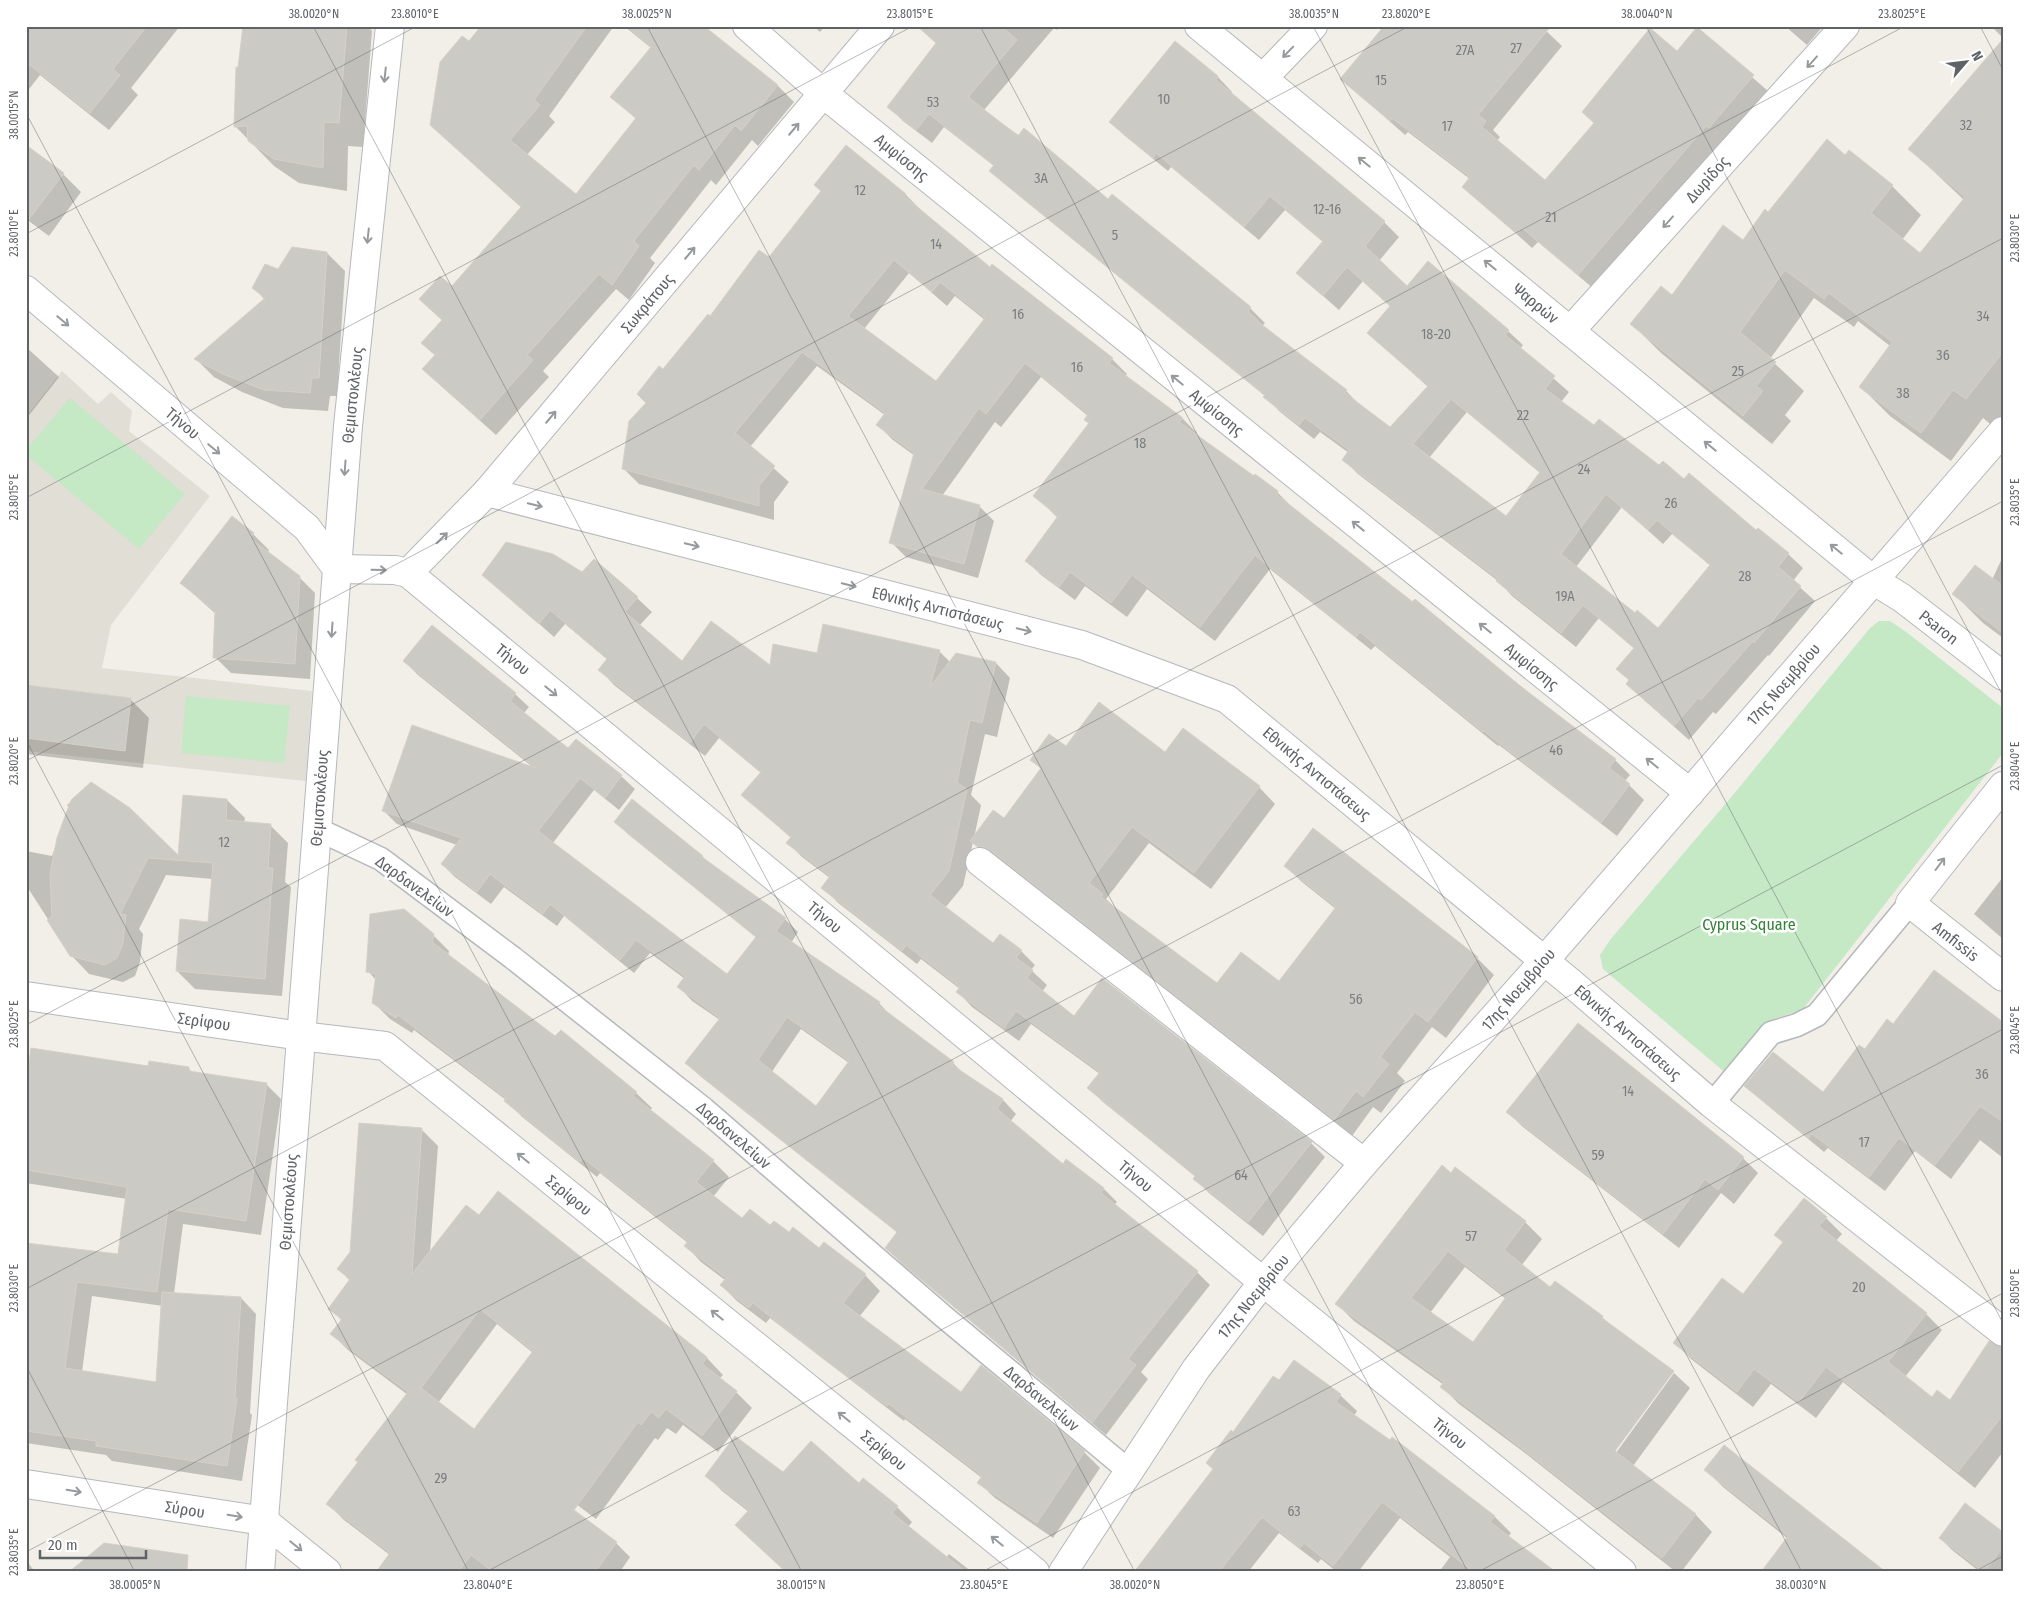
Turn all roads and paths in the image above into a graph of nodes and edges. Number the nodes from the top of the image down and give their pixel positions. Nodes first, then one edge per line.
1 (390, 26) edge
2 (747, 26) edge
3 (880, 26) edge
4 (1199, 26) edge
5 (1313, 26) edge
6 (1845, 26) edge
7 (1263, 78) junction
8 (824, 94) junction
9 (26, 290) edge
10 (1570, 331) junction
11 (2003, 431) edge
12 (487, 492) junction
13 (337, 569) junction
14 (408, 573) junction
15 (1873, 580) junction
16 (2003, 676) edge
17 (2003, 786) edge
18 (1690, 793) junction
19 (317, 829) junction
20 (980, 862) dead end
21 (1910, 903) junction
22 (1544, 961) junction
23 (2003, 977) edge
24 (26, 996) edge
25 (301, 1036) junction
26 (1712, 1104) junction
27 (1364, 1162) junction
28 (1263, 1282) junction
29 (2003, 1332) edge
30 (1129, 1471) junction
31 (26, 1484) edge
32 (264, 1521) junction
33 (260, 1572) edge
34 (328, 1572) edge
35 (1035, 1572) edge
36 (1063, 1572) edge
37 (1622, 1572) edge

1 -> 13 street, Θεμιστοκλέους
2 - 8 street, Αμφίσσης
3 - 8 street, Σωκράτους
4 - 7 street, Ψαρρών
5 -> 7 street
6 -> 10 street, Δωρίδος
10 -> 7 street, Ψαρρών
12 -> 8 street, Σωκράτους
18 -> 8 street, Αμφίσσης
9 -> 13 street, Τήνου
15 -> 10 street, Ψαρρών
11 - 15 street, 17ης Νοεμβρίου
14 -> 12 street, Σωκράτους
12 -> 22 street, Εθνικής Αντιστάσεως
13 -> 14 street
13 -> 19 street, Θεμιστοκλέους
14 -> 28 street, Τήνου
15 - 16 street, Psaron
15 - 18 street, 17ης Νοεμβρίου
21 -> 17 street
18 - 22 street, 17ης Νοεμβρίου
19 - 25 street, Θεμιστοκλέους
19 - 30 street, Δαρδανελείων
20 - 27 street
21 - 23 street, Amfissis
21 - 26 street
22 - 26 street, Εθνικής Αντιστάσεως
22 - 27 street, 17ης Νοεμβρίου
24 - 25 street, Σερίφου
25 - 32 street, Θεμιστοκλέους
35 -> 25 street, Σερίφου
26 - 29 street, Εθνικής Αντιστάσεως
27 - 28 street, 17ης Νοεμβρίου
28 - 30 street, 17ης Νοεμβρίου
28 - 37 street, Τήνου
30 - 36 street, 17ης Νοεμβρίου
31 -> 32 street, Σύρου
32 - 33 street, Θεμιστοκλέους
32 -> 34 street, Σύρου

